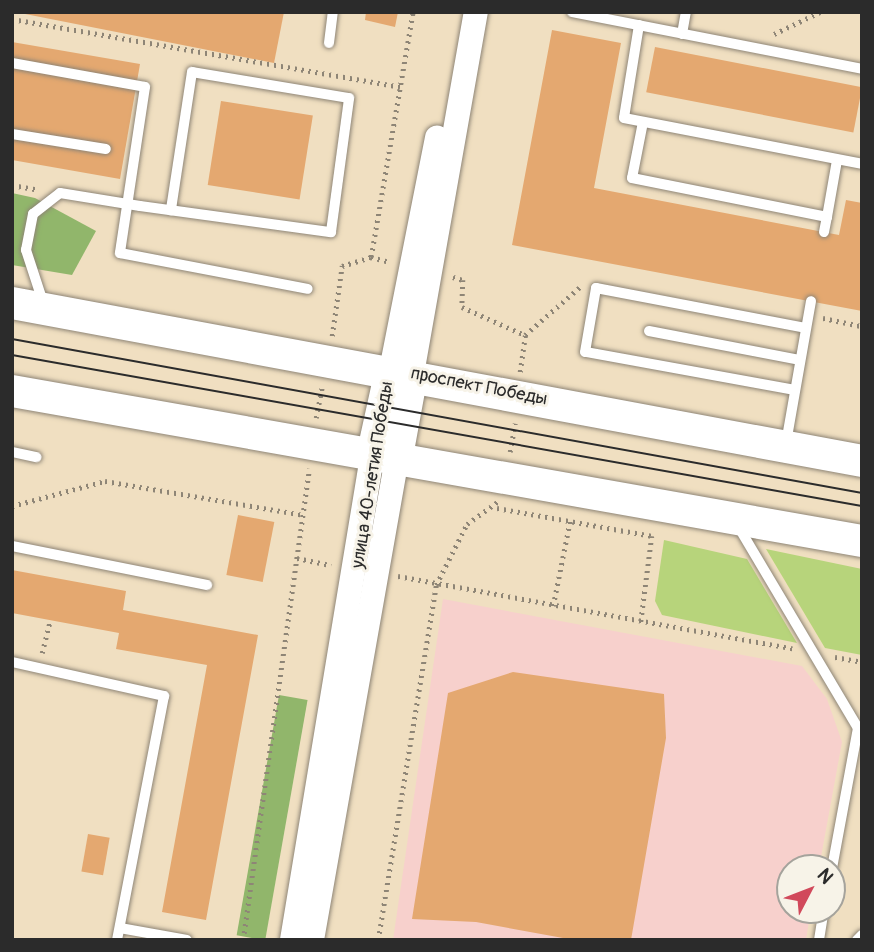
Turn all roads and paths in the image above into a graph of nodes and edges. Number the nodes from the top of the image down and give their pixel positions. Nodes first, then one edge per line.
1 (333, 12) edge
2 (462, 12) edge
3 (476, 12) edge
4 (572, 12) edge
5 (686, 12) edge
6 (820, 12) edge
7 (586, 14) edge
8 (12, 19) edge
9 (639, 25) junction
10 (682, 34) junction
11 (329, 43) dead end
12 (748, 47) junction
13 (12, 63) edge
14 (862, 69) edge
15 (400, 87) dead end
16 (643, 122) junction
17 (12, 134) edge
18 (106, 149) dead end
19 (838, 160) junction
20 (862, 164) edge
21 (127, 204) junction
22 (172, 210) junction
23 (827, 217) junction
24 (824, 232) dead end
25 (308, 289) dead end
26 (811, 301) dead end
27 (12, 303) edge
28 (46, 309) junction
29 (805, 328) junction
30 (649, 331) dead end
31 (525, 335) dead end
32 (799, 360) junction
33 (401, 372) junction
34 (794, 390) junction
35 (12, 391) edge
36 (516, 394) junction
37 (786, 447) junction
38 (12, 452) edge
39 (385, 454) junction
40 (36, 457) dead end
41 (862, 461) edge
42 (506, 478) junction
43 (12, 506) edge
44 (497, 508) junction
45 (303, 515) dead end
46 (733, 517) junction
47 (570, 521) junction
48 (862, 541) edge
49 (12, 546) edge
50 (297, 558) dead end
51 (369, 571) junction
52 (207, 585) dead end
53 (436, 586) junction
54 (553, 607) junction
55 (50, 620) dead end
56 (641, 622) junction
57 (818, 653) junction
58 (12, 662) edge
59 (862, 663) edge
60 (39, 668) junction
61 (835, 854) edge
62 (120, 928) junction
63 (862, 935) edge
64 (117, 940) edge
65 (187, 940) edge
66 (292, 940) edge
67 (312, 940) edge
68 (378, 940) edge
69 (857, 940) edge

1 - 11 lane
2 - 33 street, улица 40-летия Победы
3 - 33 street, улица 40-летия Победы
4 - 7 lane
5 - 10 lane
6 - 12 path
7 - 9 lane
8 - 15 path
9 - 10 lane
9 - 16 lane
10 - 12 lane
12 - 14 lane
13 - 21 lane
16 - 19 lane
16 - 23 lane
17 - 18 lane
19 - 20 lane
19 - 23 lane
21 - 22 lane
21 - 25 lane
21 - 28 lane
22 - 22 lane
23 - 24 lane
26 - 29 lane
27 - 28 main road, проспект Победы
28 - 33 main road, проспект Победы
29 - 32 lane
29 - 34 lane
30 - 32 lane
31 - 36 path
32 - 34 lane
33 - 36 main road, проспект Победы
33 - 39 main road, улица 40-летия Победы
34 - 37 lane
35 - 39 main road
36 - 37 main road, проспект Победы
36 - 42 path
37 - 41 main road, проспект Победы
38 - 40 lane
39 - 42 main road
39 - 51 street, улица 40-летия Победы
42 - 44 path
42 - 46 main road
43 - 45 path
44 - 47 path
44 - 53 path
46 - 48 main road
46 - 57 lane
47 - 54 path
47 - 56 path
49 - 52 lane
50 - 51 path
51 - 53 path
51 - 66 street, улица 40-летия Победы
51 - 67 street, улица 40-летия Победы
53 - 54 path
53 - 68 path
54 - 56 path
55 - 60 path
56 - 57 path
57 - 59 path
57 - 61 lane
58 - 60 lane
60 - 62 lane
62 - 64 lane
62 - 65 lane
63 - 69 lane

